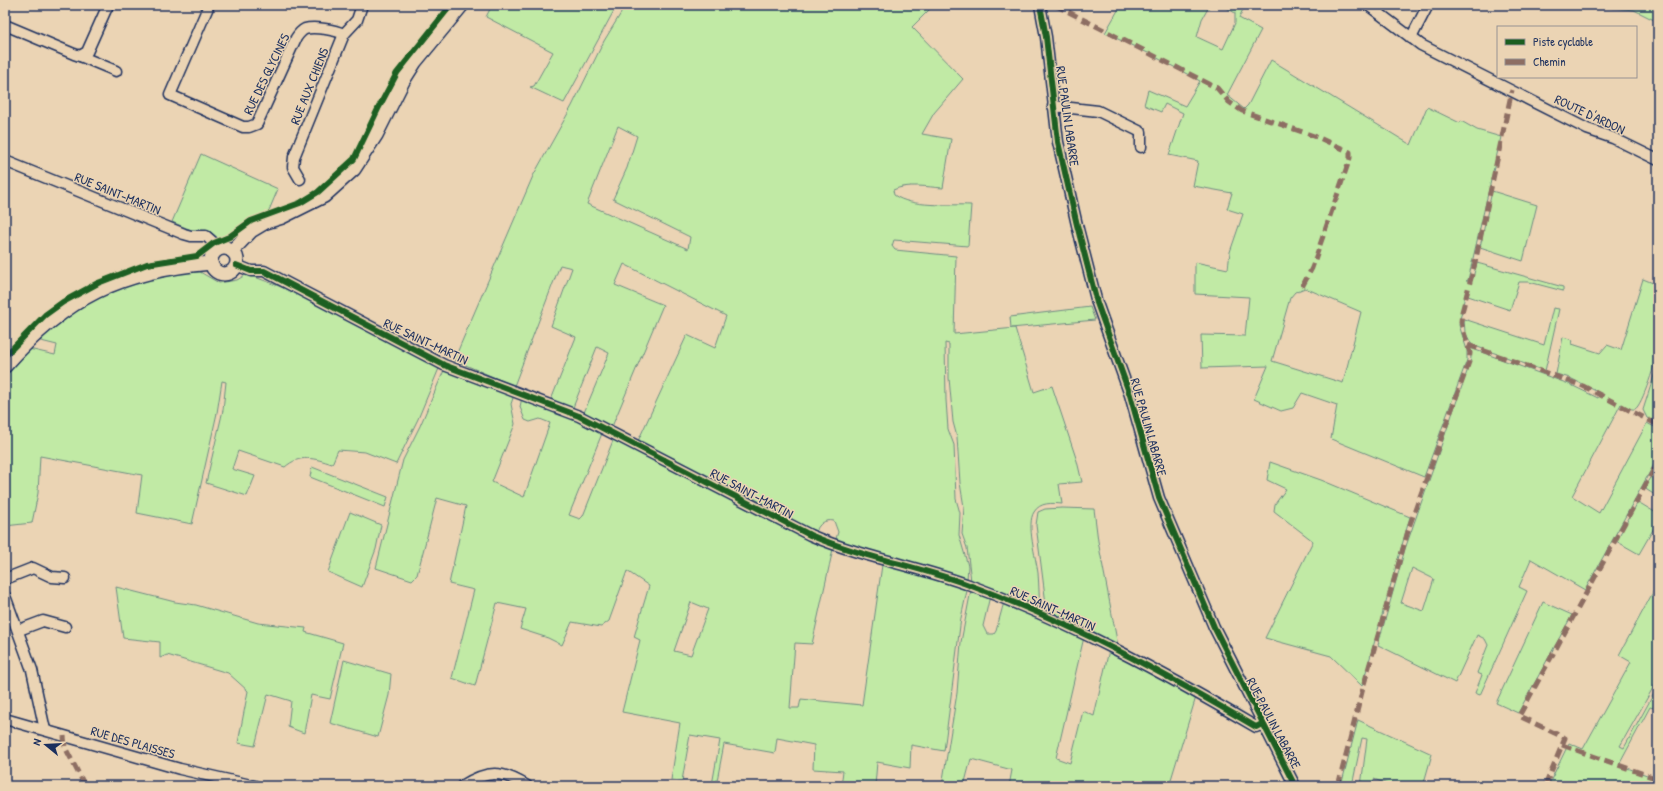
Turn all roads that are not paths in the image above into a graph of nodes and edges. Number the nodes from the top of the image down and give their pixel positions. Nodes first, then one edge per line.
1 (108, 5) edge
2 (209, 5) edge
3 (362, 5) edge
4 (462, 5) edge
5 (1040, 5) edge
6 (1368, 5) edge
7 (1428, 5) edge
8 (5, 25) edge
9 (344, 34) junction
10 (1411, 38) junction
11 (80, 56) junction
12 (116, 70) dead end
13 (1053, 106) junction
14 (1141, 147) dead end
15 (1658, 160) edge
16 (5, 161) edge
17 (300, 179) dead end
18 (217, 250) junction
19 (232, 251) junction
20 (211, 263) junction
21 (236, 265) junction
22 (5, 366) edge
23 (5, 578) edge
24 (65, 578) dead end
25 (5, 596) edge
26 (65, 627) dead end
27 (19, 630) junction
28 (5, 719) edge
29 (1262, 724) junction
30 (45, 730) junction
31 (255, 786) edge
32 (462, 786) edge
33 (527, 786) edge
34 (1295, 786) edge

1 - 11 street
2 - 9 street, RUE DES GLYCINES
3 - 9 street, RUE AUX CHIENS
4 - 19 main road
5 - 13 street, RUE PAULIN LABARRE
6 - 10 street, ROUTE D'ARDON
7 - 10 street
8 - 11 street
9 - 17 street, RUE AUX CHIENS
10 - 15 street, ROUTE D'ARDON
11 - 12 street
13 - 14 street
13 - 29 street, RUE PAULIN LABARRE
16 - 18 street, RUE SAINT-MARTIN
18 - 19 main road
18 - 20 main road
19 - 21 main road
20 - 21 main road
20 - 22 main road
21 - 29 street, RUE SAINT-MARTIN
23 - 24 street
25 - 27 street
26 - 27 street
27 - 30 street
28 - 30 street, RUE DES PLAISSES
29 - 34 street, RUE PAULIN LABARRE
30 - 31 street, RUE DES PLAISSES
32 - 33 street

